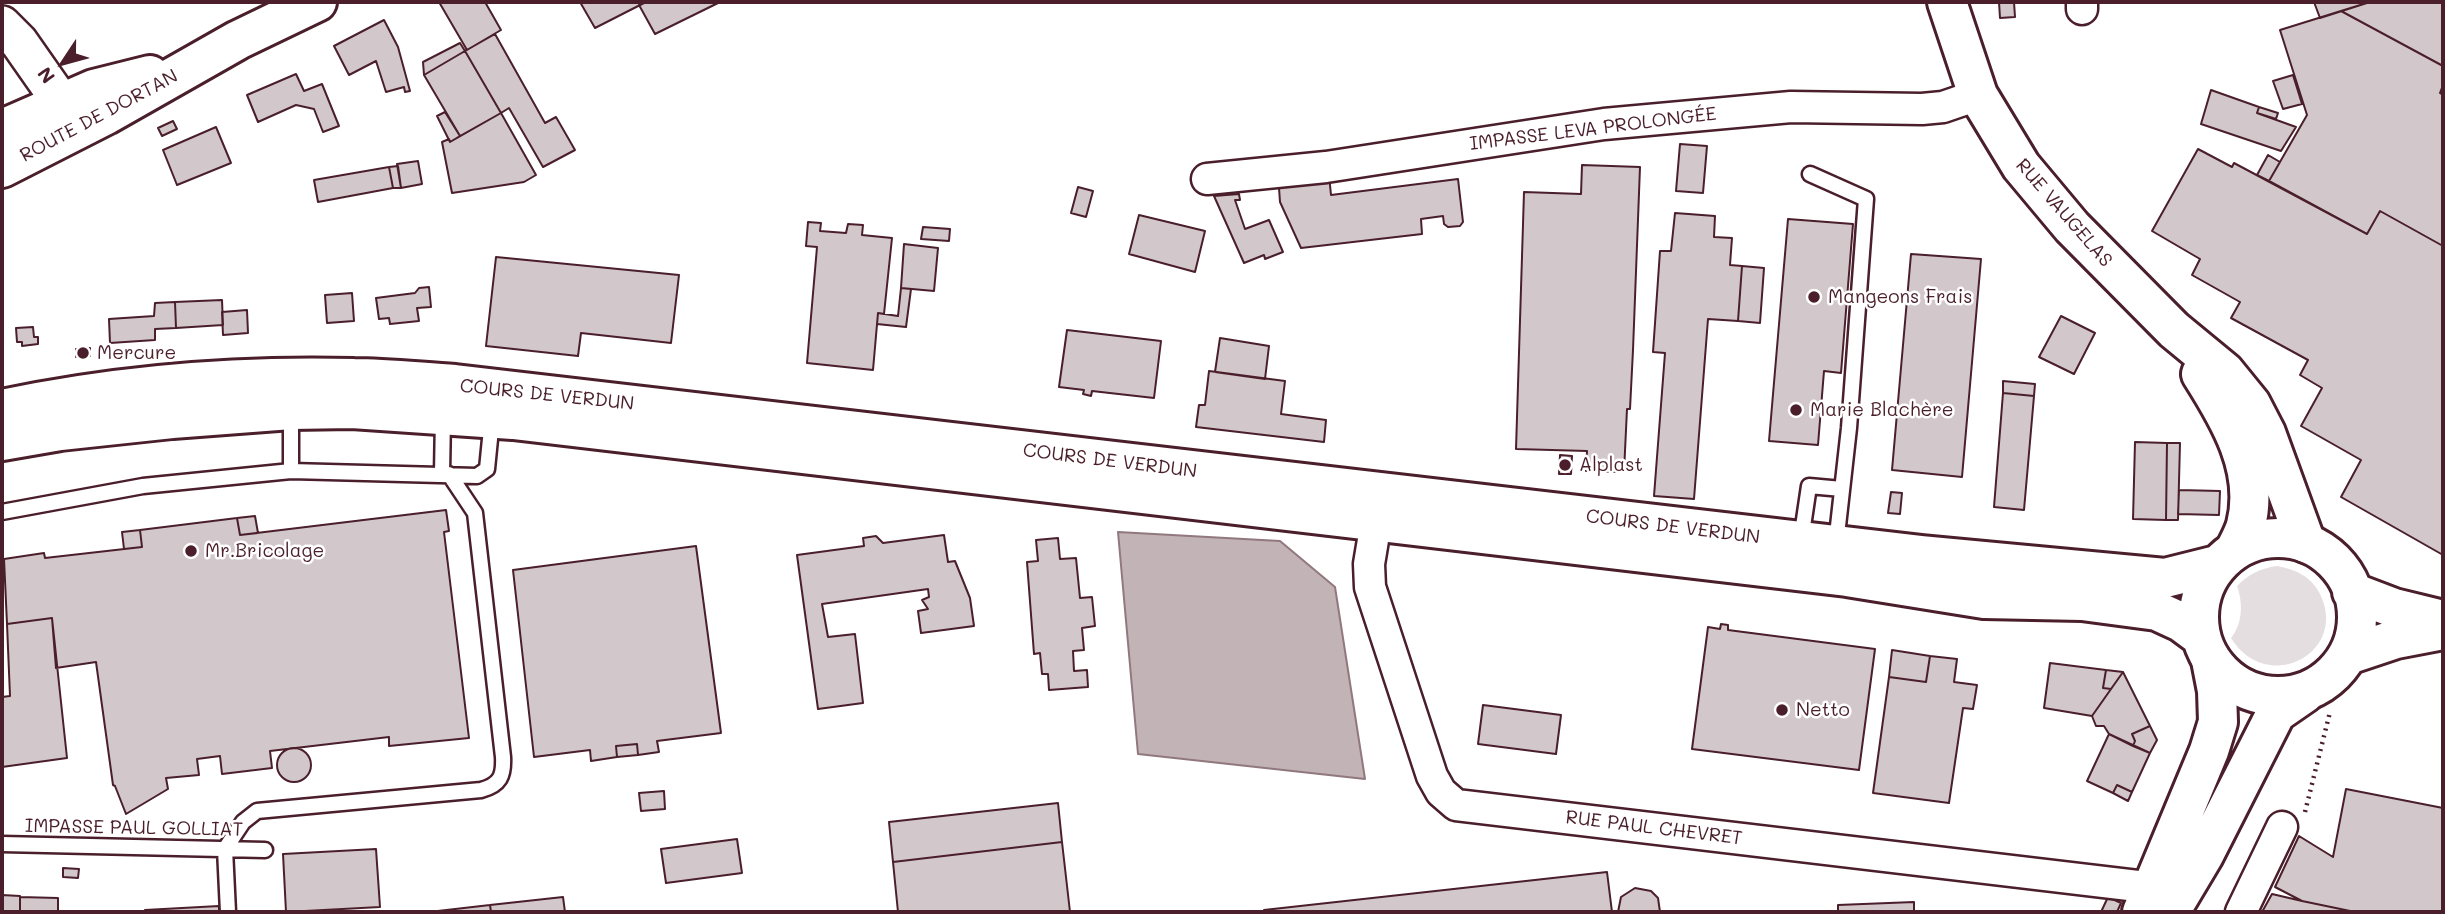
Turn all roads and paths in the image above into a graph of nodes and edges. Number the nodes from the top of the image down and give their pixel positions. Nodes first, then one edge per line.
1 (317, 2) edge
2 (2, 25) edge
3 (1962, 49) edge
4 (196, 64) junction
5 (61, 102) junction
6 (3, 129) edge
7 (2, 168) edge
8 (1810, 173) dead end
9 (1207, 179) dead end
10 (2174, 330) junction
11 (542, 394) junction
12 (581, 398) junction
13 (2, 409) edge
14 (291, 411) junction
15 (443, 415) junction
16 (503, 419) junction
17 (816, 426) junction
18 (679, 438) junction
19 (2, 440) edge
20 (291, 471) junction
21 (445, 474) junction
22 (1842, 489) junction
23 (2, 512) edge
24 (1376, 522) junction
25 (2306, 543) junction
26 (1818, 544) junction
27 (2226, 557) junction
28 (2352, 592) junction
29 (2443, 620) edge
30 (2443, 630) edge
31 (2205, 648) junction
32 (2327, 676) junction
33 (2282, 827) joint
34 (2, 844) edge
35 (225, 849) junction
36 (265, 850) dead end
37 (2155, 905) edge
38 (228, 912) edge
39 (2241, 912) edge

1 - 4 main road, ROUTE DE DORTAN
2 - 5 street
3 - 9 street, IMPASSE LEVA PROLONGÉE
3 - 10 main road, RUE VAUGELAS
4 - 5 main road, ROUTE DE DORTAN
4 - 7 main road, ROUTE DE DORTAN
5 - 6 main road
8 - 22 lane
10 - 25 main road, RUE VAUGELAS
10 - 27 main road, RUE VAUGELAS
11 - 12 main road, COURS DE VERDUN
11 - 13 main road, COURS DE VERDUN
11 - 14 main road
12 - 16 main road
12 - 17 main road, COURS DE VERDUN
14 - 15 main road, COURS DE VERDUN
14 - 19 main road, COURS DE VERDUN
14 - 20 lane
15 - 16 main road, COURS DE VERDUN
15 - 21 lane
16 - 18 main road, COURS DE VERDUN
16 - 21 lane
17 - 18 main road
17 - 26 main road, COURS DE VERDUN
18 - 24 main road, COURS DE VERDUN
20 - 21 lane
20 - 23 lane
21 - 35 lane
22 - 26 lane
22 - 26 lane
24 - 31 main road, COURS DE VERDUN
24 - 37 street, RUE PAUL CHEVRET
25 - 27 main road
25 - 28 main road
26 - 27 main road, COURS DE VERDUN
27 - 31 main road
28 - 29 main road
28 - 32 main road
30 - 32 main road
31 - 32 main road
31 - 37 main road
32 - 33 path
32 - 37 main road
33 - 39 street
34 - 35 lane, IMPASSE PAUL GOLLIAT
35 - 36 lane, IMPASSE PAUL GOLLIAT
35 - 38 lane

